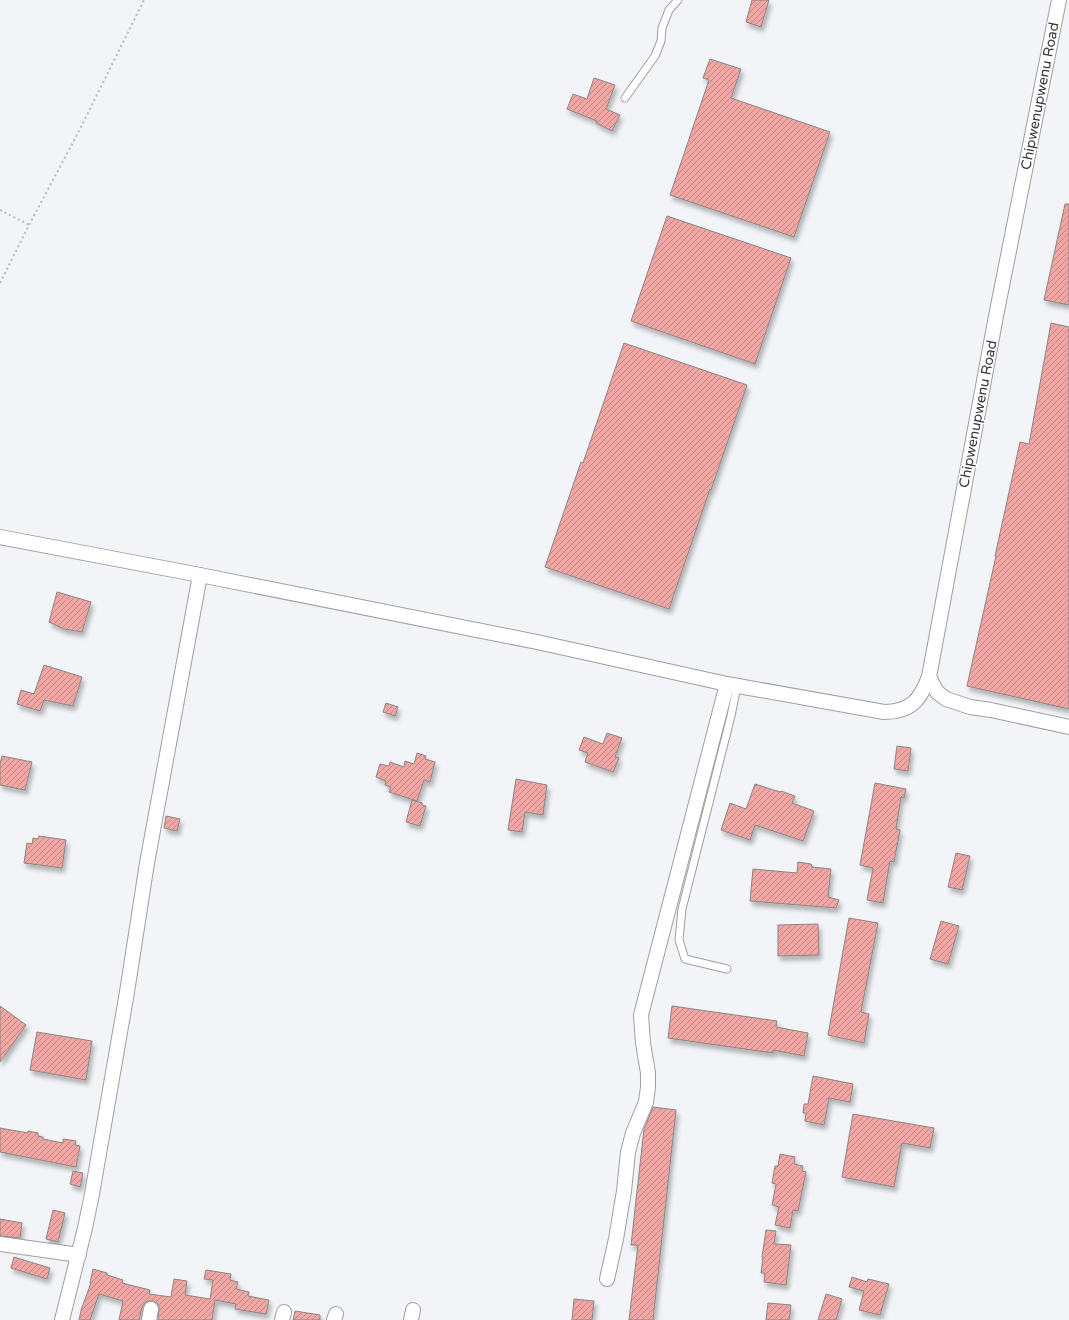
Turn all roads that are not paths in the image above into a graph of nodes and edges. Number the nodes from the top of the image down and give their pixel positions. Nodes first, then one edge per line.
1 (678, 0) edge
2 (1059, 0) edge
3 (625, 98) dead end
4 (0, 537) edge
5 (200, 575) junction
6 (929, 677) junction
7 (732, 685) junction
8 (1069, 727) edge
9 (727, 969) dead end
10 (0, 1244) edge
11 (78, 1255) junction
12 (607, 1279) dead end
13 (62, 1320) edge

1 - 3 lane
2 - 6 street, Chipwenupwenu Road
4 - 5 street, Chipwenupwenu Road
5 - 7 street, Chipwenupwenu Road
5 - 11 street
6 - 7 street, Chipwenupwenu Road
6 - 8 street
7 - 9 lane
7 - 12 street
10 - 11 street
11 - 13 street

